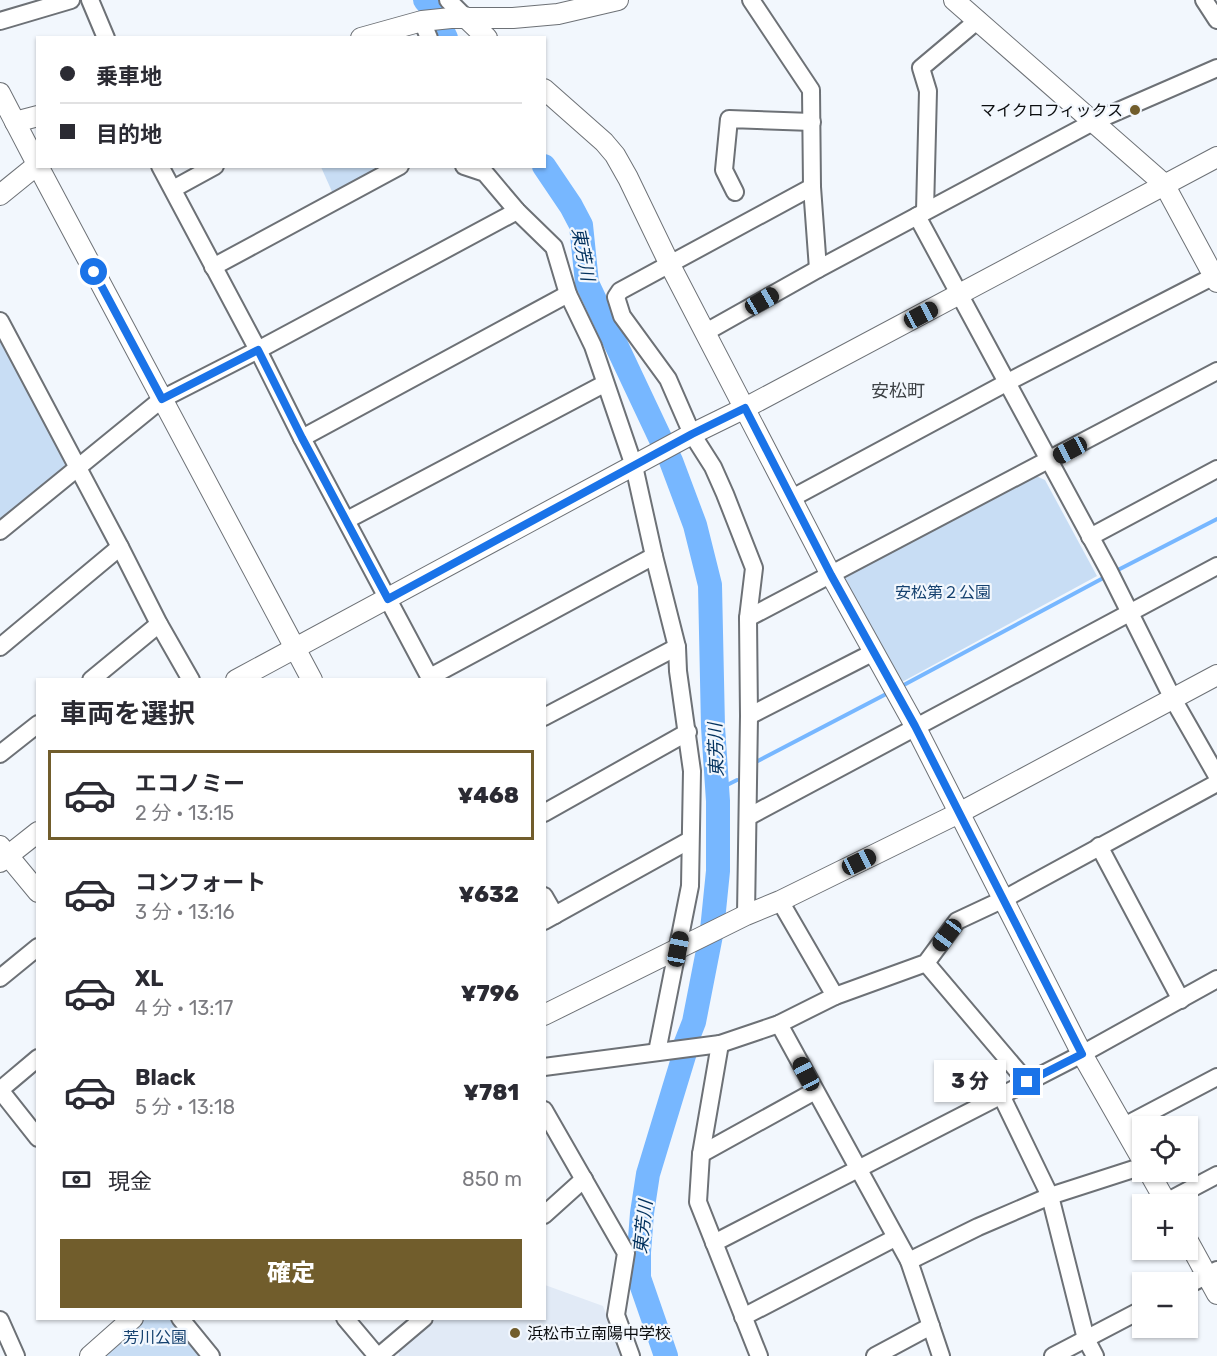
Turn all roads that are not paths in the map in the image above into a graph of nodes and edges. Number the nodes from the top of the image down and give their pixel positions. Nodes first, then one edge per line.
1 (71, 0) edge
2 (90, 0) edge
3 (618, 0) edge
4 (751, 0) edge
5 (954, 0) edge
6 (1204, 0) edge
7 (455, 12) edge
8 (978, 20) junction
9 (1217, 20) edge
10 (0, 21) edge
11 (426, 26) edge
12 (105, 36) edge
13 (372, 36) edge
14 (485, 36) edge
15 (1217, 68) edge
16 (546, 91) edge
17 (0, 93) edge
18 (36, 117) edge
19 (812, 122) junction
20 (1093, 122) junction
21 (7, 124) edge
22 (1217, 157) edge
23 (36, 165) edge
24 (36, 167) edge
25 (38, 168) edge
26 (161, 168) edge
27 (211, 168) edge
28 (396, 168) edge
29 (470, 168) edge
30 (1164, 184) junction
31 (812, 187) junction
32 (172, 189) junction
33 (735, 192) dead end
34 (0, 195) edge
35 (517, 211) junction
36 (921, 214) junction
37 (670, 265) junction
38 (213, 267) junction
39 (818, 269) junction
40 (1215, 279) edge
41 (568, 294) junction
42 (960, 294) junction
43 (0, 321) edge
44 (706, 332) junction
45 (258, 350) junction
46 (1217, 371) edge
47 (1006, 383) junction
48 (604, 384) junction
49 (162, 399) junction
50 (745, 408) junction
51 (302, 438) junction
52 (686, 438) junction
53 (1049, 461) junction
54 (636, 465) junction
55 (78, 467) junction
56 (1217, 469) edge
57 (792, 498) junction
58 (347, 520) junction
59 (0, 531) edge
60 (1090, 537) junction
61 (120, 547) junction
62 (654, 556) junction
63 (1217, 566) edge
64 (831, 575) junction
65 (388, 599) junction
66 (1129, 612) junction
67 (748, 618) junction
68 (159, 624) junction
69 (0, 646) edge
70 (677, 647) junction
71 (295, 648) junction
72 (874, 652) junction
73 (1217, 675) edge
74 (93, 678) edge
75 (190, 678) edge
76 (240, 678) edge
77 (311, 678) edge
78 (430, 678) edge
79 (1173, 699) junction
80 (546, 716) edge
81 (749, 716) junction
82 (36, 726) edge
83 (915, 726) junction
84 (688, 732) junction
85 (0, 754) edge
86 (1217, 776) edge
87 (1217, 783) edge
88 (546, 812) edge
89 (959, 813) junction
90 (748, 817) junction
91 (36, 832) edge
92 (690, 840) junction
93 (1099, 846) junction
94 (3, 855) edge
95 (36, 890) edge
96 (1004, 899) junction
97 (780, 901) junction
98 (546, 903) edge
99 (746, 915) junction
100 (550, 918) edge
101 (36, 949) edge
102 (678, 949) junction
103 (926, 963) junction
104 (0, 978) edge
105 (1217, 980) edge
106 (835, 996) junction
107 (1181, 1000) junction
108 (546, 1014) edge
109 (779, 1024) junction
110 (720, 1044) junction
111 (657, 1052) junction
112 (1082, 1054) junction
113 (36, 1060) edge
114 (546, 1067) edge
115 (1217, 1077) edge
116 (1027, 1082) junction
117 (0, 1090) edge
118 (815, 1091) junction
119 (1002, 1095) junction
120 (546, 1113) edge
121 (1124, 1126) junction
122 (36, 1135) edge
123 (1132, 1141) edge
124 (701, 1154) junction
125 (858, 1167) junction
126 (1132, 1170) edge
127 (1217, 1175) edge
128 (584, 1179) junction
129 (1183, 1194) edge
130 (1050, 1196) junction
131 (546, 1213) edge
132 (896, 1238) junction
133 (714, 1243) junction
134 (1198, 1254) edge
135 (909, 1261) junction
136 (1212, 1273) edge
137 (1198, 1280) edge
138 (1217, 1294) edge
139 (1132, 1315) edge
140 (743, 1317) junction
141 (0, 1320) edge
142 (131, 1320) edge
143 (182, 1320) edge
144 (347, 1320) edge
145 (422, 1320) edge
146 (931, 1326) junction
147 (1086, 1339) junction
148 (16, 1356) edge
149 (90, 1356) edge
150 (211, 1356) edge
151 (378, 1356) edge
152 (631, 1356) edge
153 (759, 1356) edge
154 (875, 1356) edge
155 (941, 1356) edge
156 (1053, 1356) edge
157 (1095, 1356) edge

1 - 10 street
2 - 12 street
3 - 7 street
4 - 19 street
5 - 8 street
6 - 9 street
7 - 11 street
7 - 14 street
8 - 20 street
8 - 36 street
11 - 13 street
15 - 20 street
16 - 37 street
17 - 21 street
18 - 21 street
19 - 31 street
19 - 33 street
20 - 30 street
20 - 36 street
21 - 23 street
22 - 30 street
24 - 34 street
25 - 49 street
26 - 32 street
27 - 32 street
28 - 38 street
29 - 35 street
30 - 40 street
30 - 42 street
31 - 37 street
31 - 39 street
32 - 38 street
35 - 41 street
35 - 45 street
36 - 39 street
36 - 42 street
37 - 44 street
37 - 52 street
38 - 45 street
39 - 44 street
40 - 47 street
41 - 48 street
41 - 51 street
42 - 47 street
42 - 50 street
43 - 55 street
44 - 50 street
45 - 49 street
45 - 51 street
46 - 53 street
47 - 53 street
47 - 57 street
48 - 54 street
48 - 58 street
49 - 55 street
49 - 71 street
50 - 52 street
50 - 57 street
51 - 58 street
52 - 54 street
52 - 67 street
53 - 60 street
53 - 64 street
54 - 62 street
54 - 65 street
55 - 59 street
55 - 61 street
56 - 60 street
57 - 64 street
58 - 65 street
60 - 66 street
61 - 68 street
61 - 69 street
62 - 70 street
62 - 78 street
63 - 66 street
64 - 67 street
64 - 72 street
65 - 71 street
65 - 78 street
66 - 79 street
66 - 83 street
67 - 81 street
68 - 74 street
68 - 75 street
70 - 80 street
70 - 84 street
71 - 76 street
71 - 77 street
72 - 81 street
72 - 83 street
73 - 79 street
79 - 86 street
79 - 89 street
81 - 90 street
82 - 85 street
83 - 89 street
83 - 90 street
84 - 88 street
84 - 92 street
87 - 93 street
89 - 96 street
89 - 97 street
90 - 99 street
91 - 94 street
92 - 100 street
92 - 102 street
93 - 96 street
93 - 107 street
94 - 95 street
96 - 103 street
96 - 112 street
97 - 99 street
97 - 106 street
98 - 100 street
99 - 102 street
101 - 104 street
102 - 108 street
102 - 111 street
103 - 106 street
103 - 116 street
105 - 107 street
106 - 109 street
107 - 112 street
109 - 110 street
109 - 118 street
110 - 111 street
110 - 124 street
111 - 114 street
112 - 116 street
112 - 121 street
113 - 117 street
115 - 121 street
116 - 119 street
117 - 122 street
118 - 124 street
118 - 125 street
119 - 125 street
119 - 130 street
120 - 128 street
121 - 123 street
124 - 133 street
125 - 132 street
125 - 133 street
126 - 130 street
127 - 129 street
128 - 131 street
128 - 152 street
130 - 135 street
130 - 147 street
132 - 135 street
132 - 140 street
133 - 140 street
134 - 136 street
135 - 146 street
136 - 137 street
136 - 138 street
139 - 147 street
140 - 153 street
141 - 148 street
142 - 149 street
143 - 150 street
144 - 151 street
145 - 151 street
146 - 154 street
146 - 155 street
147 - 156 street
147 - 157 street

